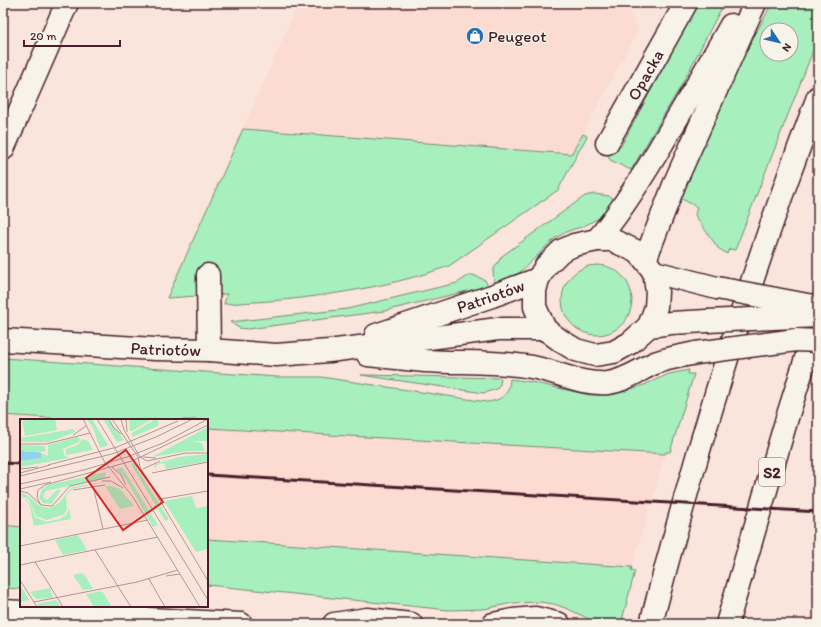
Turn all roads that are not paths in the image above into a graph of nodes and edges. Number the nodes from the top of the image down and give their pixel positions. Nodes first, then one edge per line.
1 (67, 3) edge
2 (744, 3) edge
3 (755, 3) edge
4 (682, 4) edge
5 (818, 97) edge
6 (607, 143) dead end
7 (3, 149) edge
8 (597, 240) junction
9 (649, 266) junction
10 (208, 275) dead end
11 (538, 279) junction
12 (818, 307) edge
13 (818, 316) edge
14 (818, 320) edge
15 (649, 326) junction
16 (545, 329) junction
17 (3, 340) edge
18 (818, 341) edge
19 (209, 350) junction
20 (329, 351) junction
21 (3, 611) edge
22 (43, 619) edge
23 (241, 624) edge
24 (334, 624) edge
25 (412, 624) edge
26 (493, 624) edge
27 (559, 624) edge
28 (651, 624) edge
29 (727, 624) edge

1 - 7 main road
2 - 8 main road
3 - 9 main road
4 - 6 main road, Opacka
5 - 28 main road
8 - 9 main road
8 - 11 main road
9 - 12 main road, bridge
9 - 15 main road
10 - 19 main road
11 - 16 main road
11 - 20 main road, Patriotów
13 - 15 main road, bridge
14 - 29 main road, S2
15 - 16 main road
16 - 20 main road, Patriotów
17 - 19 main road, Patriotów
18 - 20 main road, bridge
19 - 20 main road, Patriotów
21 - 22 main road
22 - 23 main road
24 - 25 main road
26 - 27 main road

